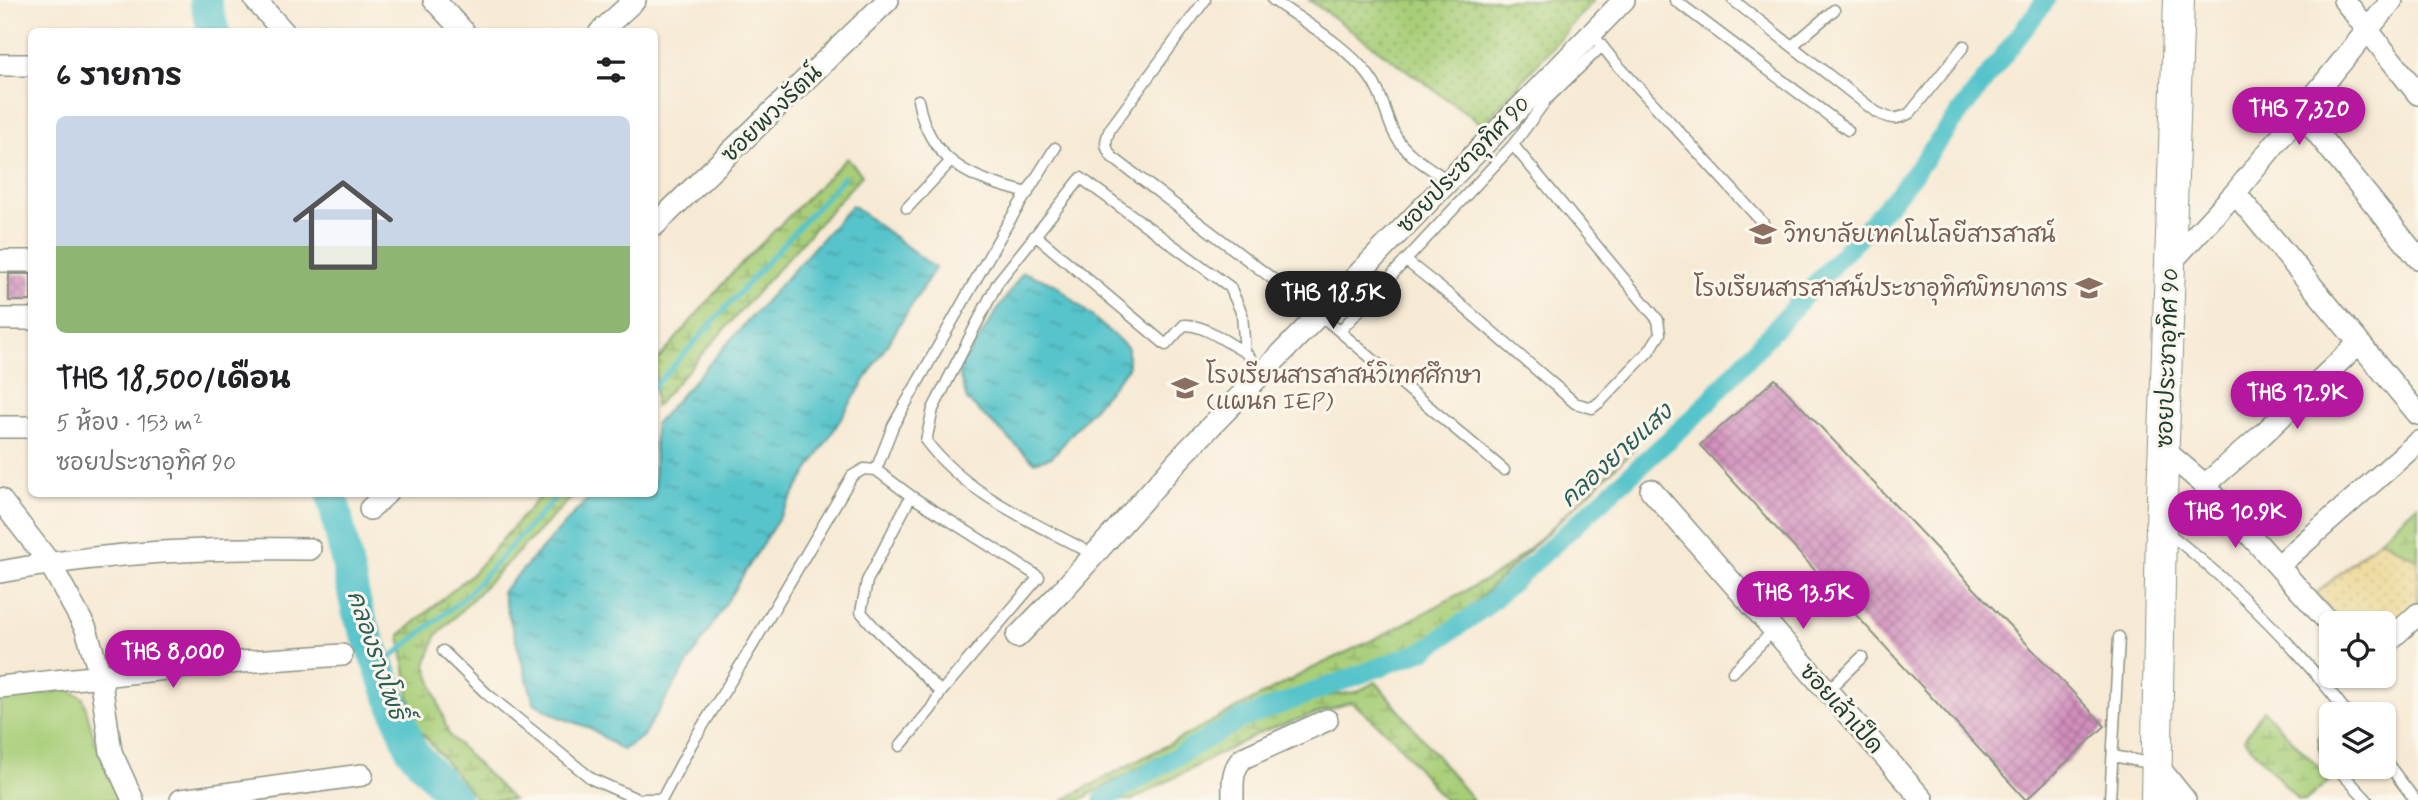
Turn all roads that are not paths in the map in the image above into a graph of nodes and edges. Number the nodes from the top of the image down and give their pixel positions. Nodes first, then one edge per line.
1 (255, 0) edge
2 (434, 0) edge
3 (888, 0) edge
4 (1205, 0) edge
5 (1273, 0) edge
6 (1624, 0) edge
7 (1675, 0) edge
8 (1733, 0) edge
9 (2179, 0) edge
10 (2344, 0) edge
11 (2392, 0) edge
12 (622, 4) edge
13 (1835, 10) dead end
14 (280, 28) edge
15 (460, 28) edge
16 (603, 28) edge
17 (2369, 29) junction
18 (1597, 39) junction
19 (1792, 46) junction
20 (1964, 46) dead end
21 (1562, 61) junction
22 (0, 65) edge
23 (28, 65) edge
24 (2418, 94) edge
25 (918, 100) dead end
26 (1544, 103) junction
27 (2300, 112) junction
28 (1848, 130) dead end
29 (1513, 145) junction
30 (1055, 148) dead end
31 (950, 162) junction
32 (1447, 180) junction
33 (2235, 192) junction
34 (1028, 193) junction
35 (907, 208) dead end
36 (658, 222) edge
37 (1763, 223) dead end
38 (1035, 235) junction
39 (2418, 258) edge
40 (1405, 260) junction
41 (0, 261) edge
42 (28, 261) edge
43 (2170, 263) junction
44 (1319, 314) junction
45 (0, 319) edge
46 (28, 319) edge
47 (1340, 331) junction
48 (2359, 343) junction
49 (1245, 352) junction
50 (1263, 372) junction
51 (2418, 414) edge
52 (0, 427) edge
53 (28, 427) edge
54 (2418, 442) edge
55 (2164, 450) junction
56 (876, 470) junction
57 (1504, 470) dead end
58 (2204, 485) junction
59 (1651, 489) dead end
60 (911, 496) junction
61 (383, 497) edge
62 (0, 499) edge
63 (370, 509) dead end
64 (2161, 527) junction
65 (310, 549) dead end
66 (1094, 555) junction
67 (49, 562) junction
68 (2278, 566) junction
69 (0, 572) edge
70 (1039, 577) junction
71 (1061, 592) junction
72 (2319, 612) edge
73 (2418, 615) edge
74 (1774, 630) junction
75 (2396, 634) edge
76 (1017, 637) dead end
77 (2119, 637) dead end
78 (443, 651) dead end
79 (342, 655) dead end
80 (1862, 657) dead end
81 (1733, 672) dead end
82 (100, 675) junction
83 (0, 687) edge
84 (1827, 691) junction
85 (941, 692) junction
86 (2339, 702) edge
87 (1327, 720) dead end
88 (900, 746) dead end
89 (2113, 757) junction
90 (2157, 765) junction
91 (362, 775) dead end
92 (2396, 775) edge
93 (2347, 779) edge
94 (133, 800) edge
95 (181, 800) edge
96 (1233, 800) edge
97 (1923, 800) edge
98 (2110, 800) edge
99 (2156, 800) edge
100 (2185, 800) edge
101 (2367, 800) edge
102 (2415, 800) edge

1 - 14 street
2 - 15 street
3 - 36 street, ซอยพวงรัตน์
4 - 44 lane
5 - 32 lane
6 - 18 street, ซอยประชาอุทิศ 90
7 - 28 lane
8 - 19 lane
9 - 43 street, ซอยประชาอุทิศ 90
10 - 17 street
11 - 17 street
12 - 16 street
13 - 19 lane
17 - 24 street
17 - 27 street
18 - 21 street, ซอยประชาอุทิศ 90
18 - 26 lane
18 - 37 lane
19 - 20 lane
21 - 26 lane
21 - 32 street, ซอยประชาอุทิศ 90
22 - 23 street
25 - 31 lane
26 - 29 lane
27 - 33 street
27 - 39 street
29 - 40 lane
29 - 40 lane
30 - 34 lane
31 - 34 lane
31 - 35 lane
32 - 44 street, ซอยประชาอุทิศ 90
33 - 43 street
33 - 48 street
34 - 56 lane
38 - 49 lane
38 - 49 lane
38 - 66 lane
40 - 47 lane
41 - 42 street
43 - 55 street, ซอยประชาอุทิศ 90
44 - 47 lane
44 - 50 street, ซอยประชาอุทิศ 90
45 - 46 street
47 - 57 lane
48 - 51 street
48 - 58 street
49 - 50 lane
50 - 66 street, ซอยประชาอุทิศ 90
52 - 53 street
54 - 68 street
55 - 58 street
55 - 64 street, ซอยประชาอุทิศ 90
56 - 60 lane
56 - 78 lane
58 - 68 street
59 - 74 street, ซอยเล้าเป็ด
60 - 70 lane
60 - 85 lane
61 - 63 street
62 - 67 street
64 - 86 lane
64 - 90 street, ซอยประชาอุทิศ 90
65 - 67 street
66 - 71 street, ซอยประชาอุทิศ 90
67 - 69 street
67 - 82 street
68 - 72 street
70 - 71 lane
70 - 85 lane
71 - 76 street, ซอยประชาอุทิศ 90
73 - 75 street
74 - 81 lane
74 - 84 street, ซอยเล้าเป็ด
77 - 89 lane
79 - 82 street
80 - 84 lane
82 - 83 street
82 - 94 street
84 - 97 street, ซอยเล้าเป็ด
85 - 88 lane
87 - 96 street
89 - 90 lane
89 - 98 lane
90 - 99 street, ซอยประชาอุทิศ 90
90 - 100 street
91 - 95 street
92 - 102 lane
93 - 101 lane

